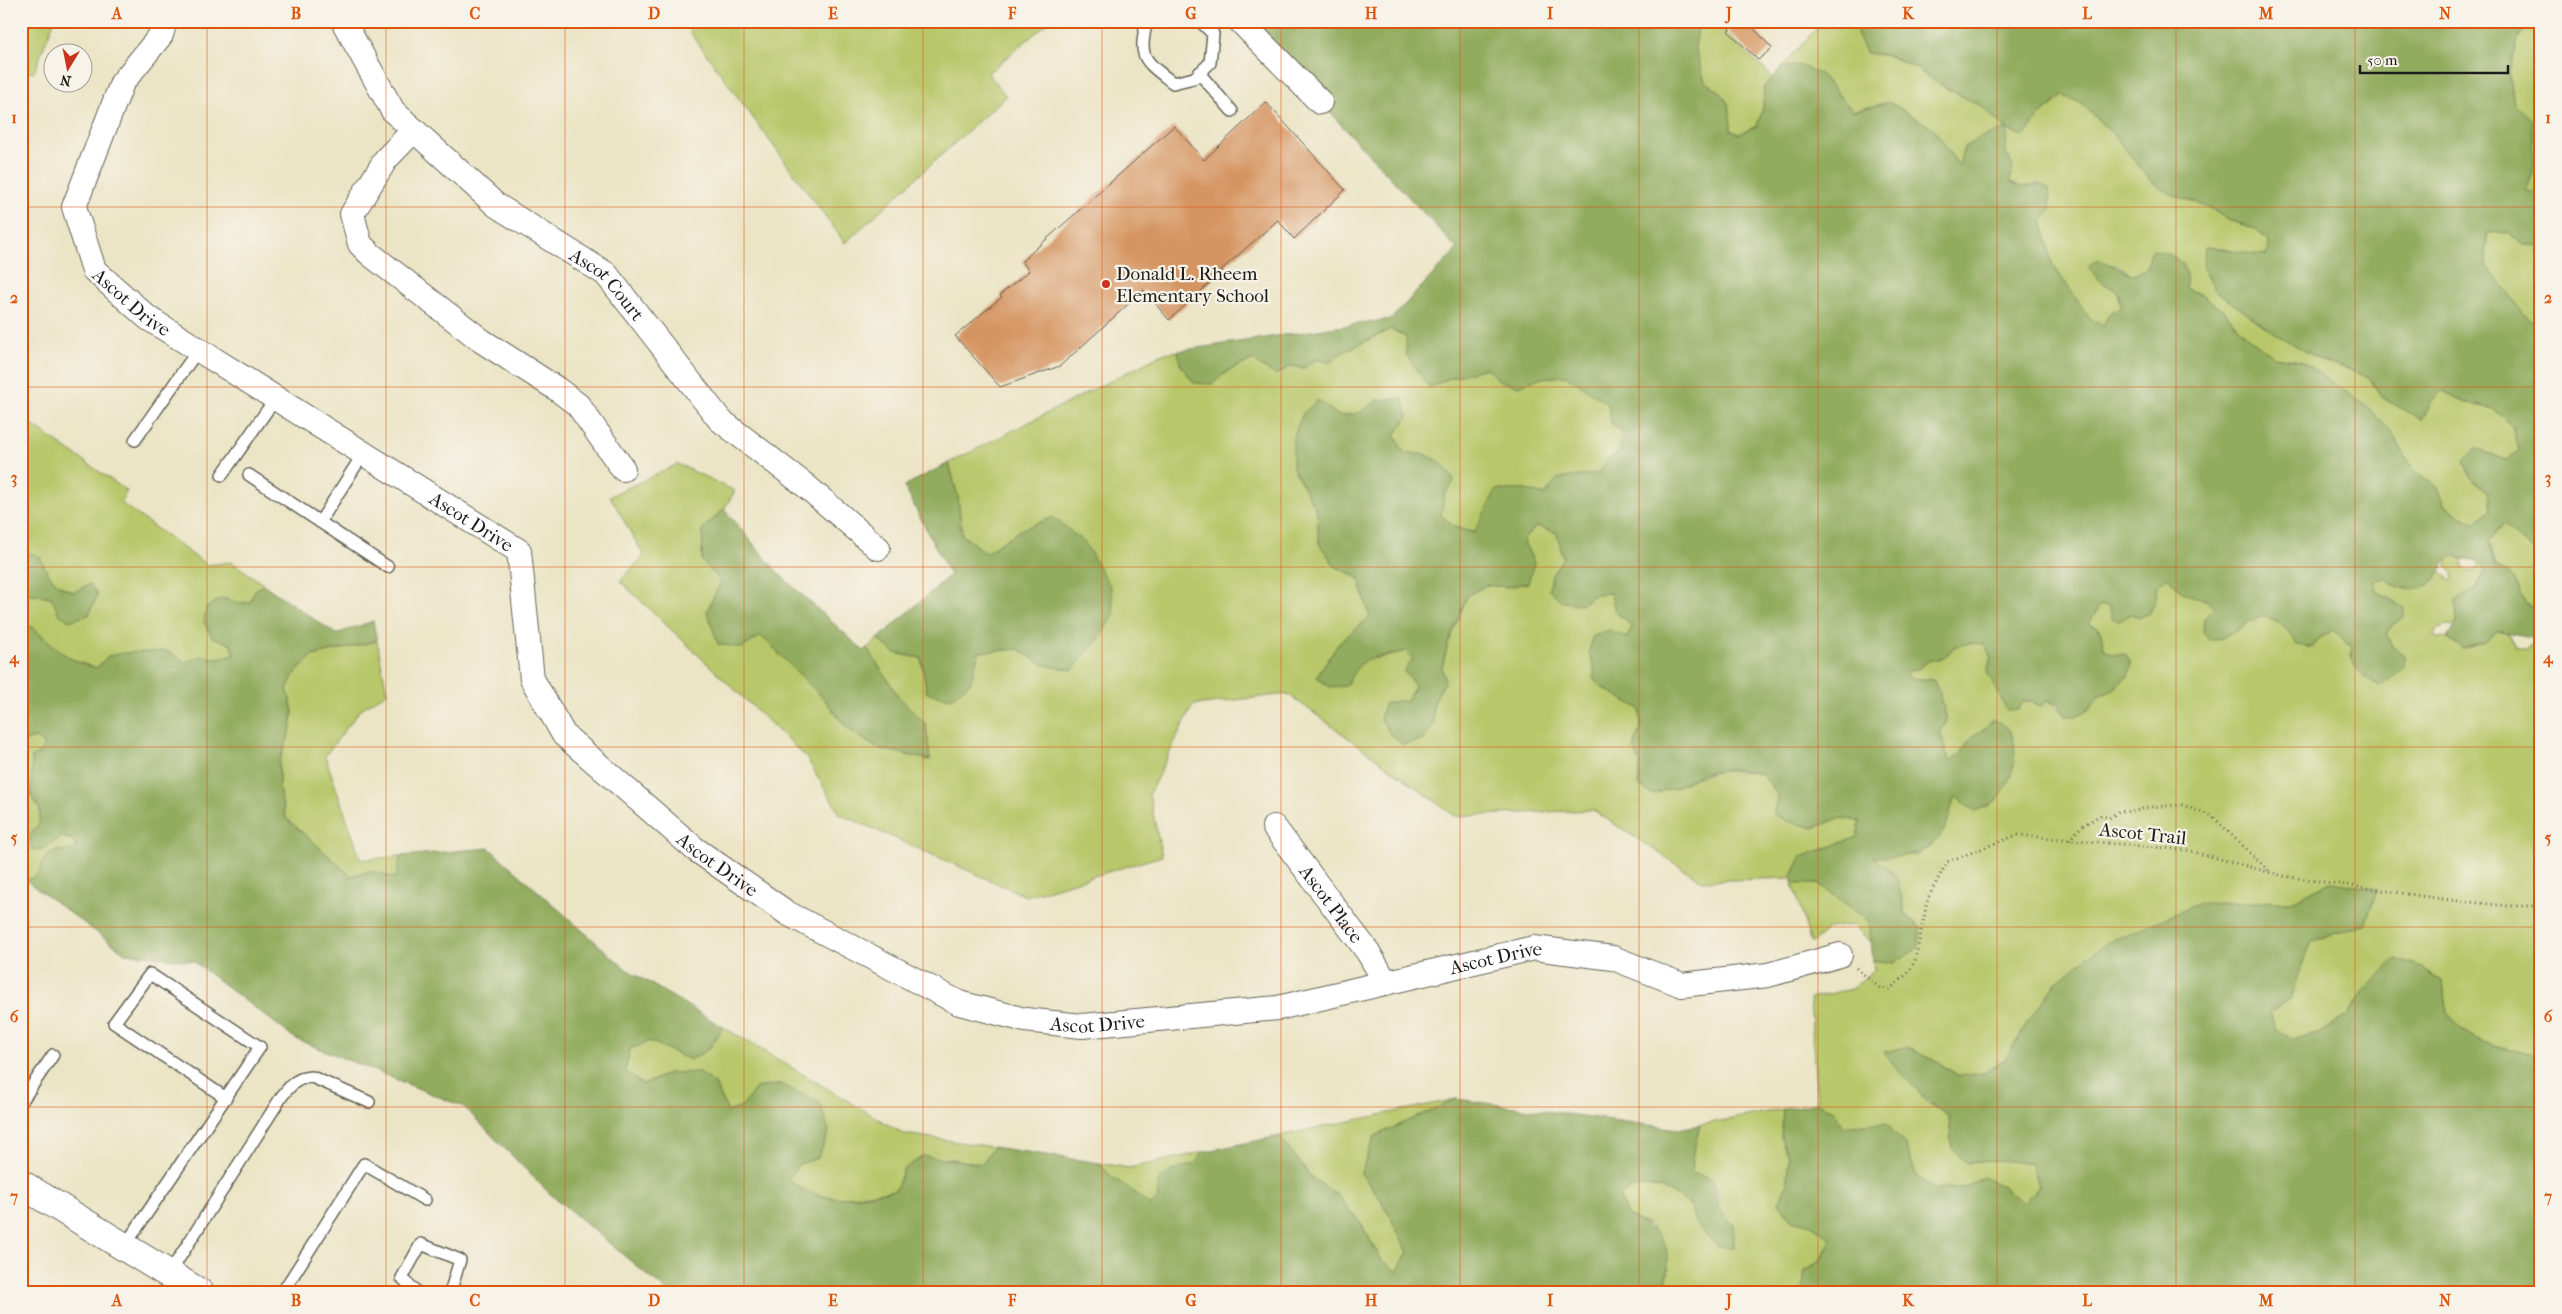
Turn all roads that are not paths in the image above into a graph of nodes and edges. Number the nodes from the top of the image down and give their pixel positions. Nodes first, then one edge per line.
1 (165, 21) edge
2 (343, 21) edge
3 (1148, 21) edge
4 (1200, 21) edge
5 (1240, 21) edge
6 (1199, 74) junction
7 (1320, 102) dead end
8 (1232, 111) dead end
9 (414, 130) junction
10 (198, 350) junction
11 (275, 399) junction
12 (135, 440) dead end
13 (363, 454) junction
14 (623, 469) dead end
15 (222, 475) dead end
16 (249, 475) dead end
17 (320, 522) junction
18 (878, 548) dead end
19 (388, 567) dead end
20 (1274, 827) dead end
21 (1840, 955) road end
22 (1386, 983) junction
23 (53, 1055) dead end
24 (226, 1098) junction
25 (21, 1102) edge
26 (369, 1102) dead end
27 (21, 1184) edge
28 (425, 1200) dead end
29 (124, 1246) junction
30 (170, 1274) junction
31 (200, 1293) edge
32 (282, 1293) edge
33 (418, 1293) edge
34 (450, 1293) edge

1 - 10 street, Ascot Drive
2 - 9 street, Ascot Court
3 - 6 lane
4 - 6 lane
5 - 7 street
6 - 8 lane
9 - 14 street
9 - 18 street, Ascot Court
10 - 11 street, Ascot Drive
10 - 12 lane
11 - 13 street, Ascot Drive
11 - 15 lane
13 - 17 lane
13 - 22 street, Ascot Drive
16 - 17 lane
17 - 19 lane
20 - 22 street, Ascot Place
21 - 22 street, Ascot Drive
23 - 25 lane
24 - 24 lane
24 - 29 lane
26 - 30 lane
27 - 29 street
28 - 32 lane
29 - 30 street
30 - 31 street
33 - 34 lane

